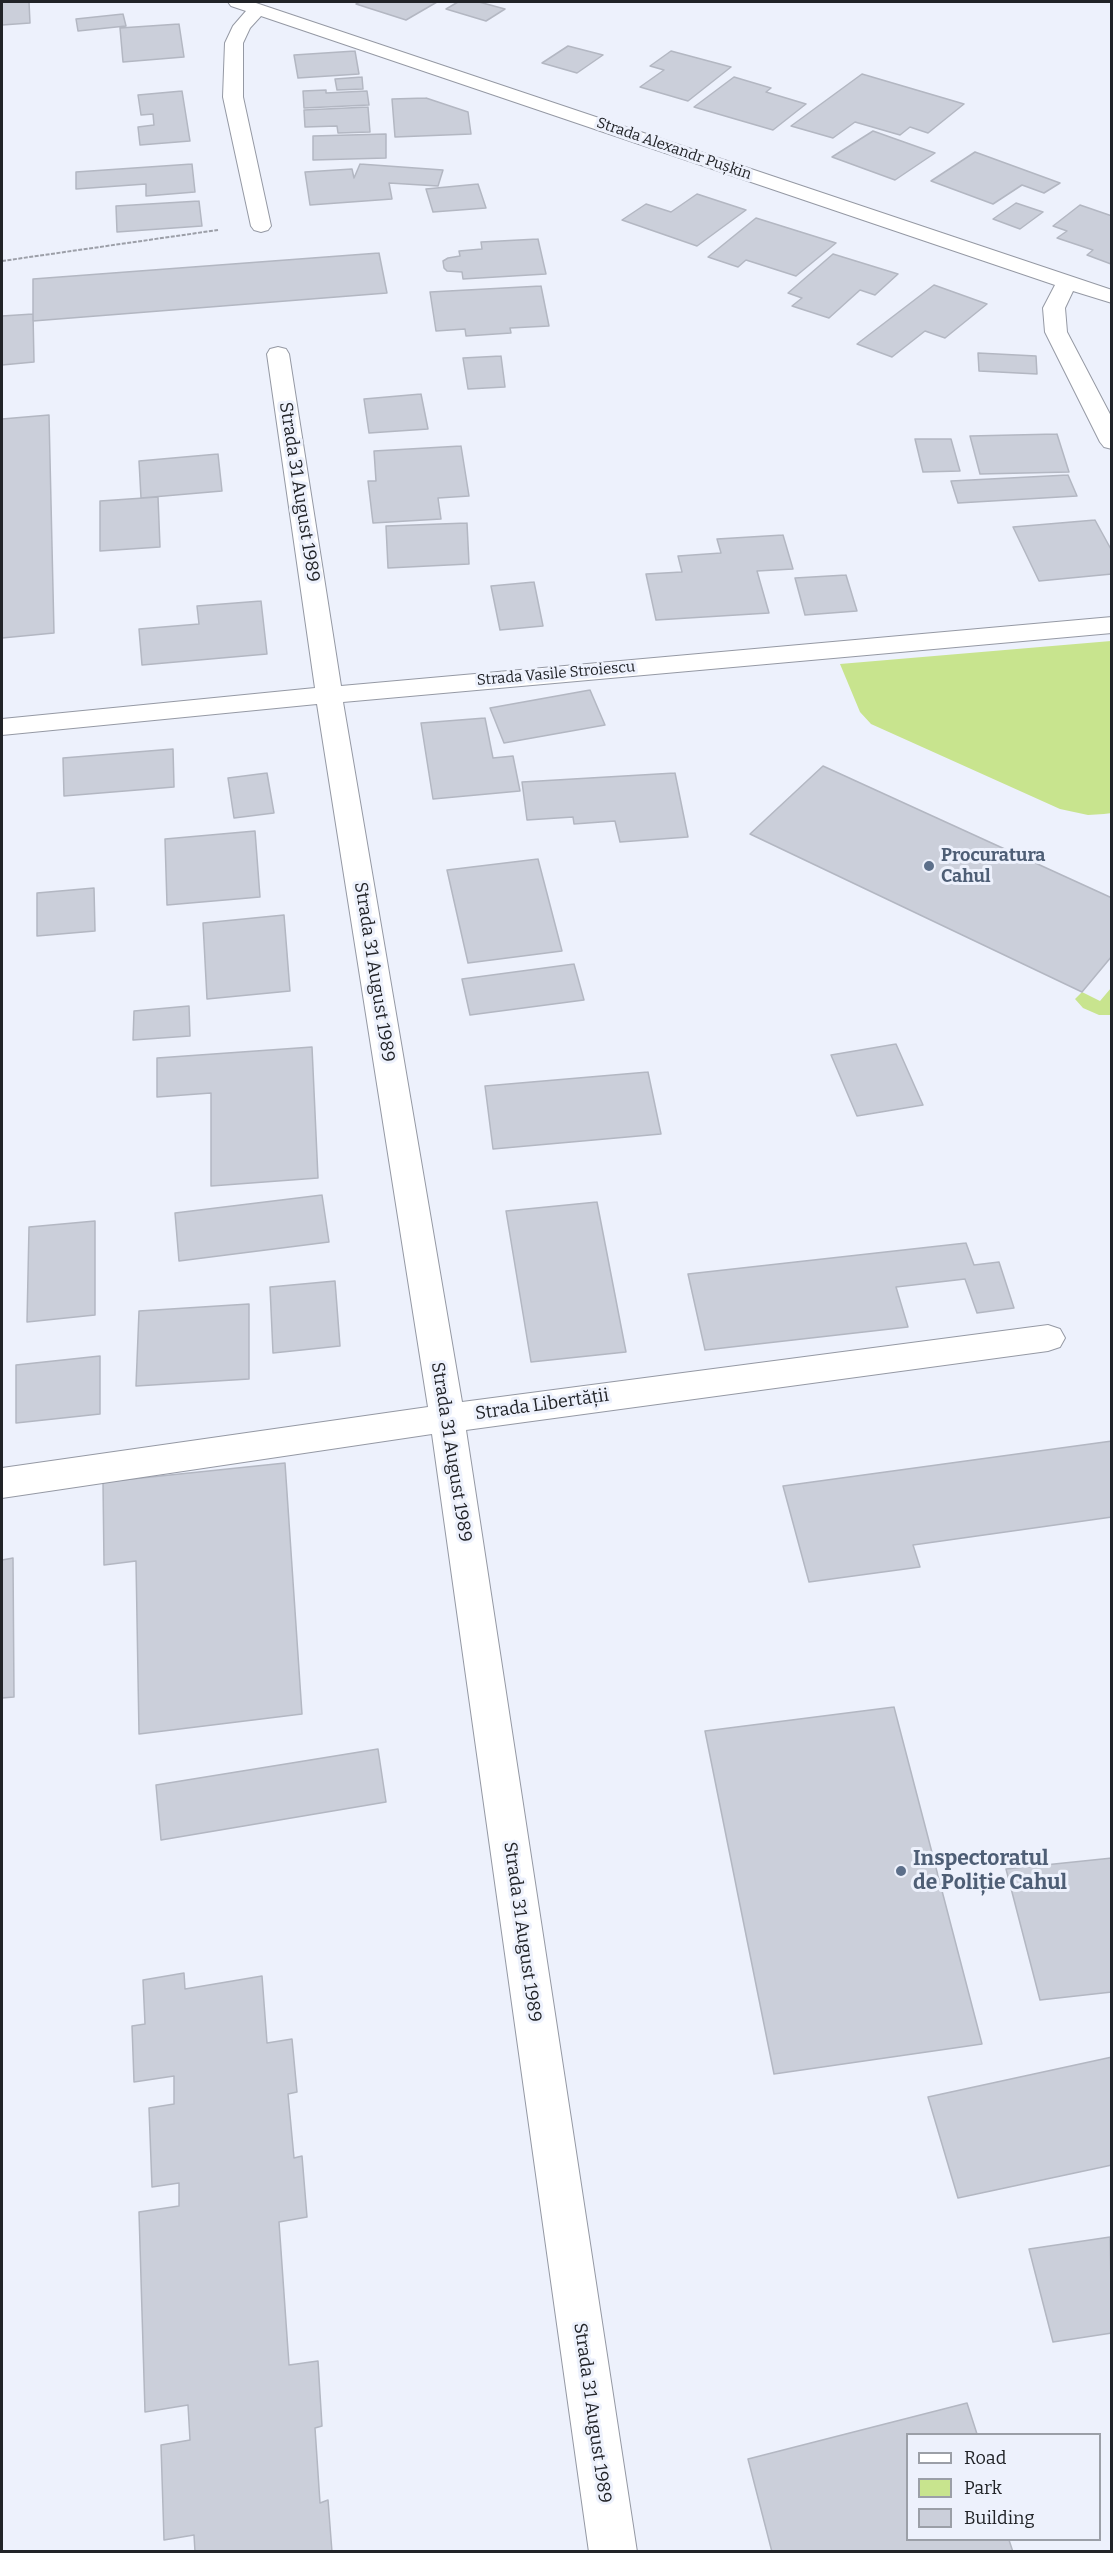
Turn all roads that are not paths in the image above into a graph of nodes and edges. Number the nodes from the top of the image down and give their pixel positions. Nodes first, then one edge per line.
1 (237, 2) edge
2 (258, 9) junction
3 (261, 224) road end
4 (1066, 282) junction
5 (1112, 297) edge
6 (278, 354) dead end
7 (1112, 442) edge
8 (1112, 625) edge
9 (329, 695) junction
10 (2, 727) edge
11 (1048, 1338) dead end
12 (447, 1418) junction
13 (2, 1483) edge
14 (613, 2552) edge

1 - 2 street, Strada Alexandr Pușkin
2 - 3 street
2 - 4 street, Strada Alexandr Pușkin
4 - 5 street, Strada Alexandr Pușkin
4 - 7 street
6 - 9 street, Strada 31 August 1989
8 - 9 street, Strada Vasile Stroiescu
9 - 10 street, Strada Vasile Stroiescu
9 - 12 street, Strada 31 August 1989
11 - 12 street, Strada Libertății
12 - 13 street, Strada Libertății
12 - 14 street, Strada 31 August 1989

